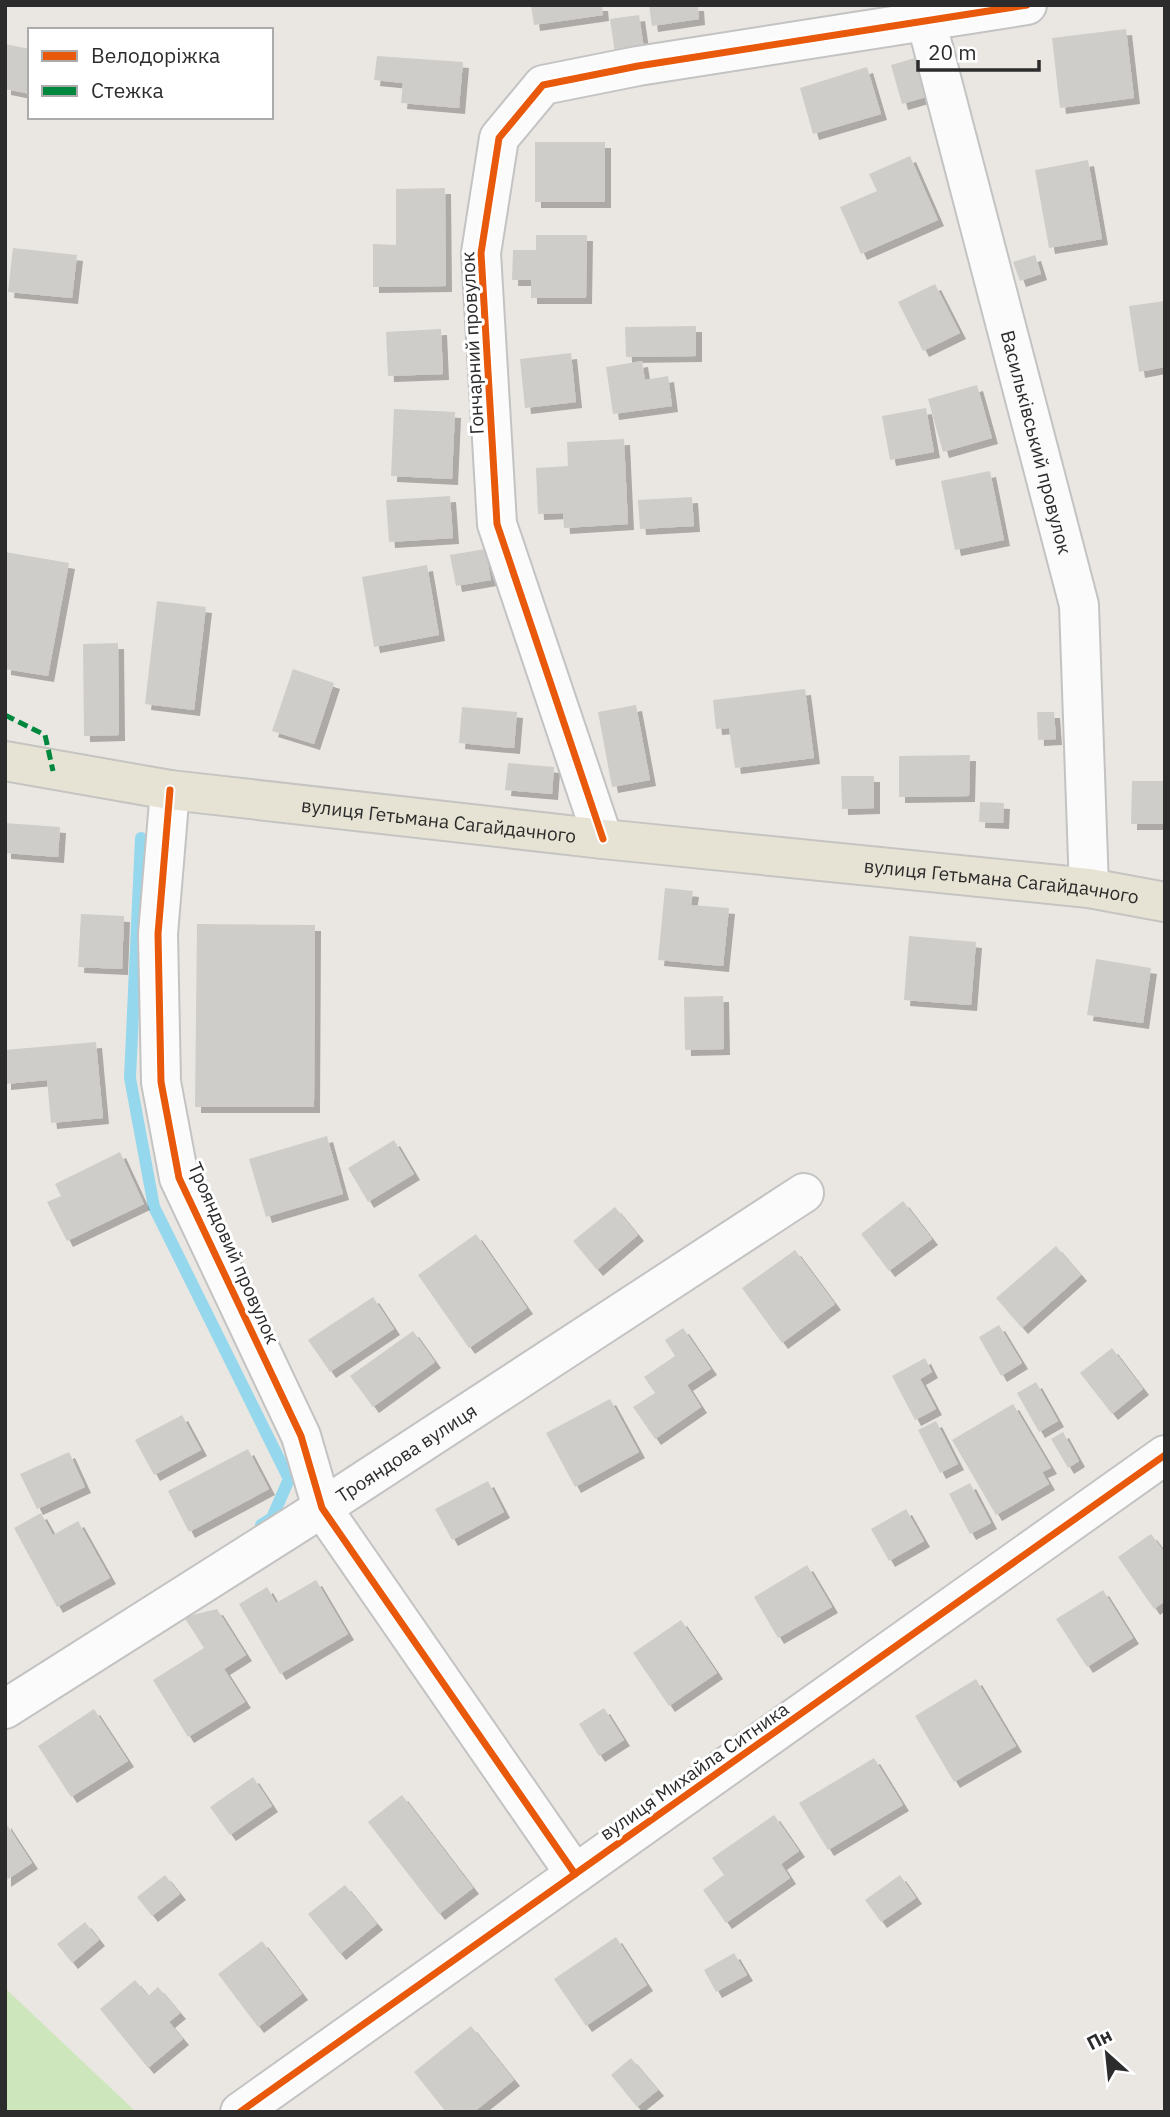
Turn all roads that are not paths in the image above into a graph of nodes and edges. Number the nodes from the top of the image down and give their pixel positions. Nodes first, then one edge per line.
1 (1027, 5) edge
2 (924, 13) edge
3 (5, 761) edge
4 (170, 790) junction
5 (603, 839) junction
6 (1089, 888) junction
7 (1165, 902) edge
8 (804, 1193) dead end
9 (1165, 1455) edge
10 (322, 1508) junction
11 (5, 1709) edge
12 (575, 1874) junction
13 (240, 2112) edge

1 - 2 street, Гончарний провулок
2 - 5 street, Гончарний провулок
2 - 6 street, Васильківський провулок
3 - 4 main road, вулиця Гетьмана Сагайдачного
4 - 5 main road, вулиця Гетьмана Сагайдачного
4 - 10 street, Трояндовий провулок
5 - 6 main road, вулиця Гетьмана Сагайдачного
6 - 7 main road, вулиця Гетьмана Сагайдачного
8 - 10 street, Трояндова вулиця
9 - 12 street, вулиця Михайла Ситника
10 - 11 street, Трояндова вулиця
10 - 12 street, Трояндовий провулок
12 - 13 street, вулиця Михайла Ситника

